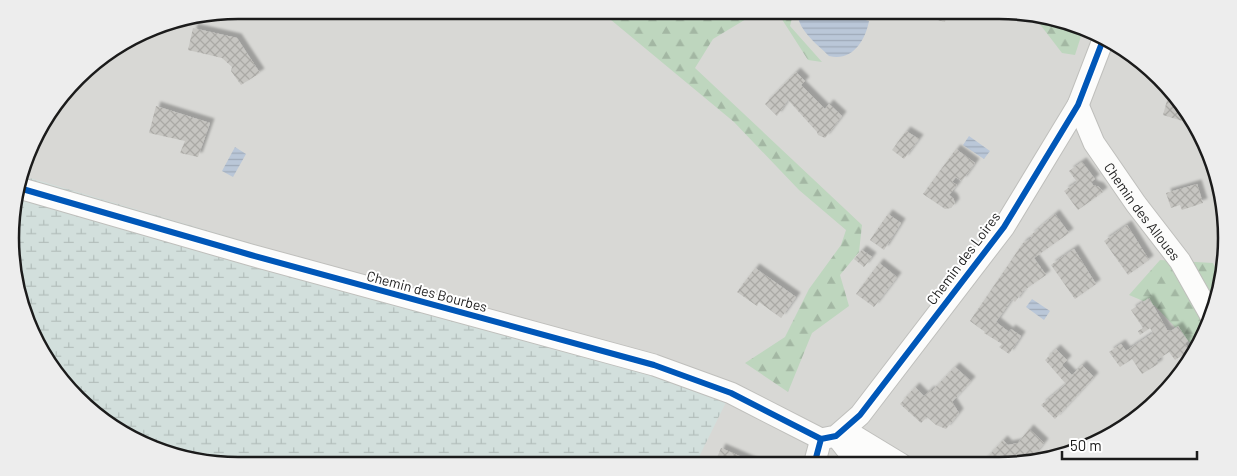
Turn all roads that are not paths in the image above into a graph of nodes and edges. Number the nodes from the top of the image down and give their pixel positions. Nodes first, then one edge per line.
1 (1101, 44) edge
2 (1078, 105) junction
3 (24, 189) edge
4 (1207, 309) edge
5 (834, 435) junction
6 (819, 457) edge
7 (858, 457) edge
8 (885, 457) edge

1 - 2 street, Chemin des Loires
2 - 4 street, Chemin des Alloues
2 - 5 street, Chemin des Loires
3 - 5 street, Chemin des Bourbes
5 - 6 street, Chemin des Loires
5 - 7 street
5 - 8 street

